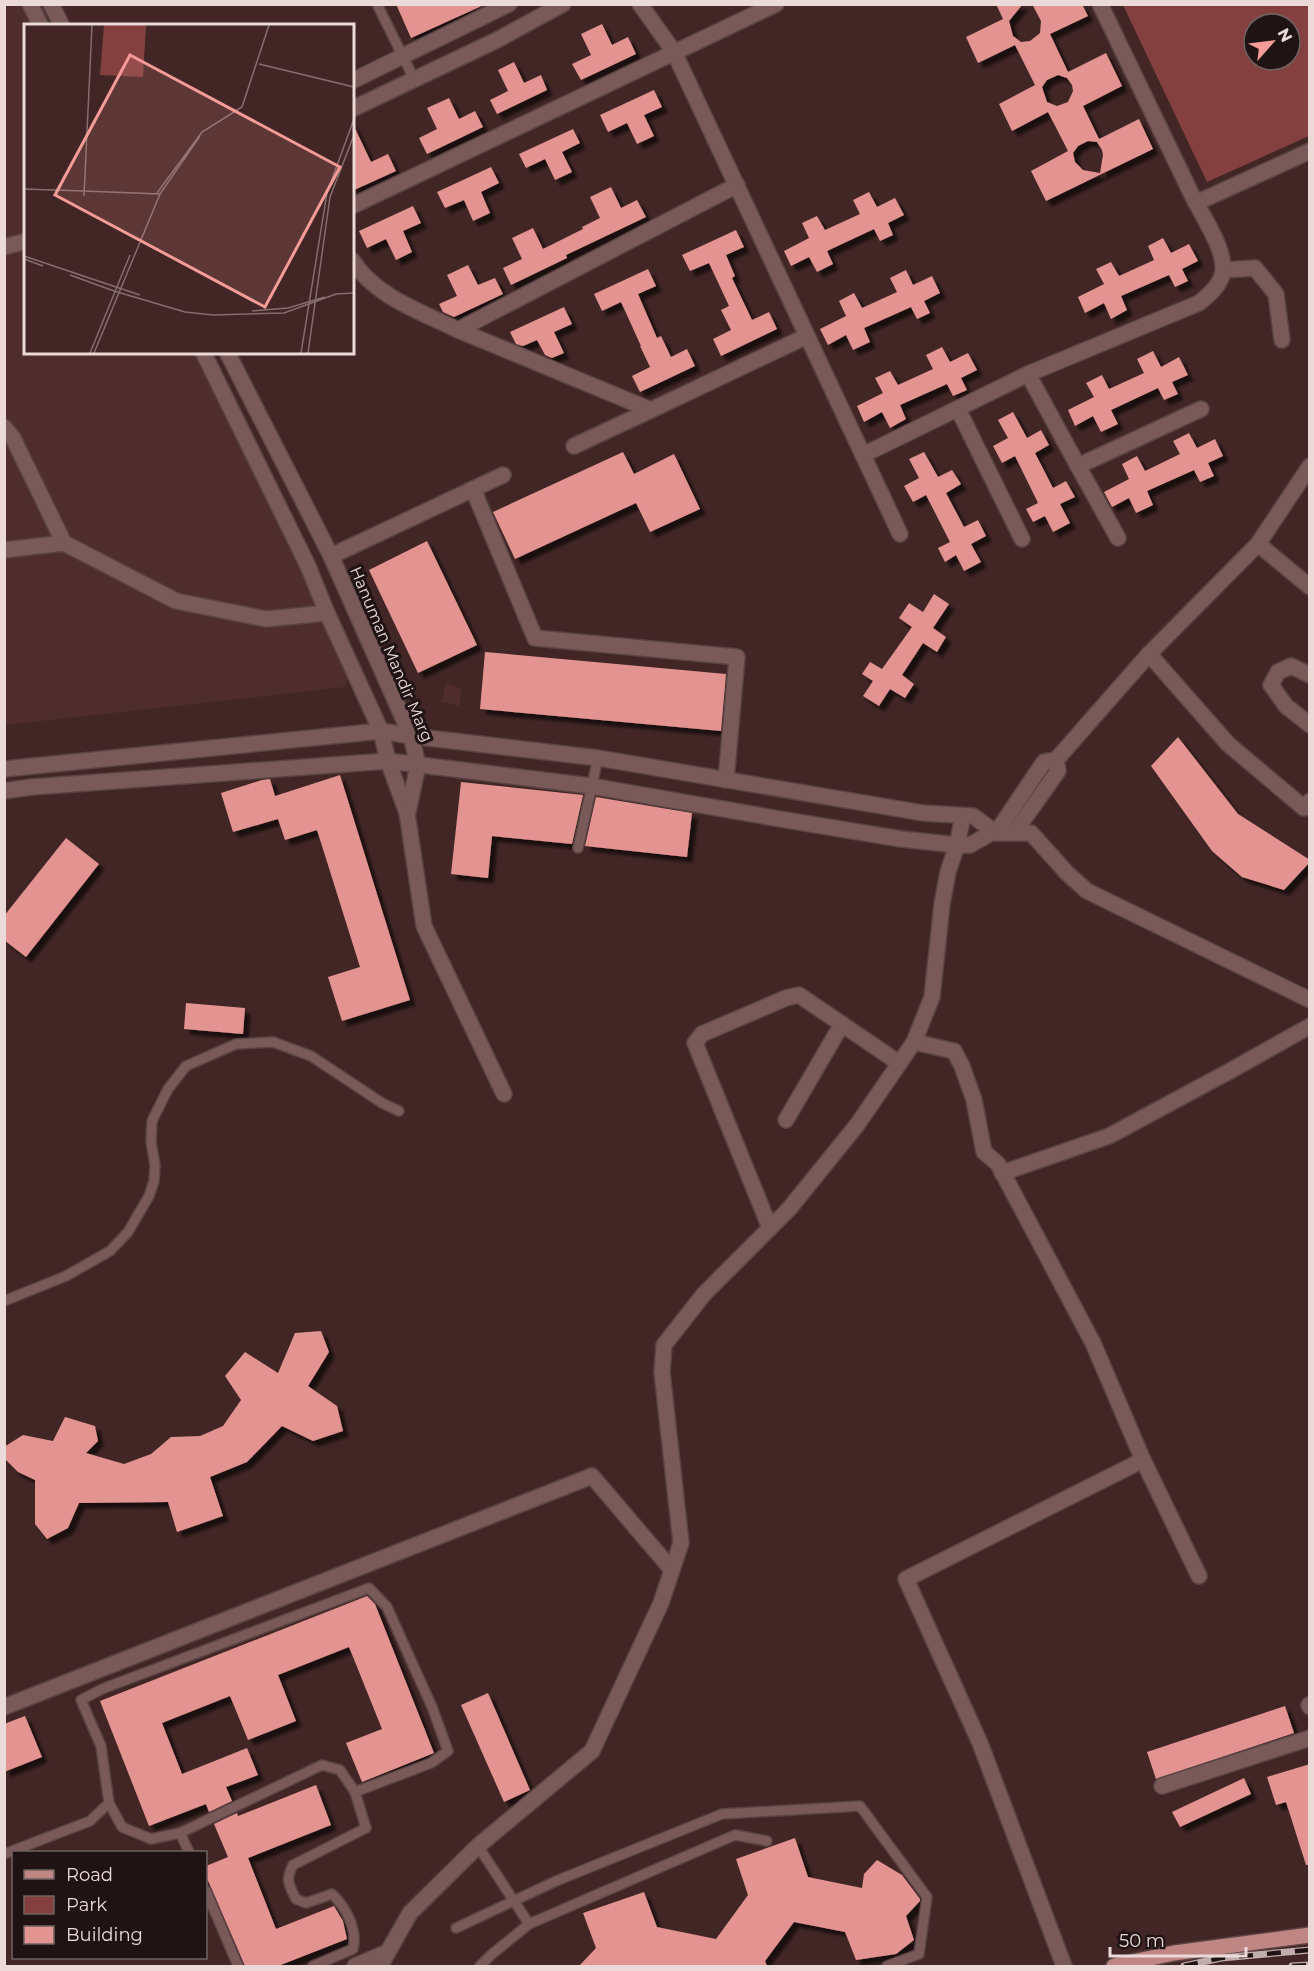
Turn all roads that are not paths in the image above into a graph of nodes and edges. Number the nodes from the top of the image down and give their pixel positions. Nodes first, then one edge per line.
1 (30, 4) edge
2 (51, 4) edge
3 (377, 4) edge
4 (509, 4) edge
5 (562, 4) edge
6 (640, 4) edge
7 (776, 4) edge
8 (1100, 4) edge
9 (485, 17) junction
10 (40, 24) edge
11 (61, 24) edge
12 (497, 40) junction
13 (674, 52) junction
14 (402, 55) junction
15 (414, 79) junction
16 (354, 80) edge
17 (354, 108) edge
18 (1310, 151) edge
19 (737, 185) junction
20 (1196, 203) junction
21 (354, 205) edge
22 (24, 242) edge
23 (4, 247) edge
24 (354, 263) edge
25 (1223, 270) junction
26 (458, 330) junction
27 (807, 336) junction
28 (1282, 340) dead end
29 (204, 354) edge
30 (228, 354) edge
31 (1028, 374) junction
32 (958, 409) junction
33 (1201, 409) dead end
34 (651, 410) junction
35 (4, 427) edge
36 (574, 446) dead end
37 (864, 455) junction
38 (1078, 466) junction
39 (1310, 466) edge
40 (503, 475) dead end
41 (473, 489) junction
42 (900, 534) dead end
43 (1118, 538) dead end
44 (1022, 539) dead end
45 (64, 543) junction
46 (1258, 544) junction
47 (4, 550) edge
48 (331, 556) junction
49 (1310, 587) edge
50 (327, 613) junction
51 (1149, 654) junction
52 (376, 656) junction
53 (351, 665) junction
54 (1310, 675) edge
55 (1310, 725) edge
56 (381, 731) junction
57 (411, 736) junction
58 (598, 758) junction
59 (1056, 760) junction
60 (388, 761) junction
61 (418, 765) junction
62 (4, 769) edge
63 (726, 780) junction
64 (591, 786) junction
65 (4, 791) edge
66 (1308, 807) edge
67 (407, 813) junction
68 (963, 816) junction
69 (994, 832) junction
70 (1014, 833) junction
71 (957, 845) junction
72 (578, 848) dead end
73 (1310, 1000) edge
74 (842, 1024) junction
75 (1310, 1026) edge
76 (914, 1042) junction
77 (899, 1063) junction
78 (504, 1094) dead end
79 (399, 1111) dead end
80 (786, 1120) dead end
81 (1002, 1173) junction
82 (770, 1228) junction
83 (4, 1301) edge
84 (1143, 1460) junction
85 (672, 1570) junction
86 (1199, 1576) dead end
87 (4, 1707) edge
88 (1310, 1738) edge
89 (1162, 1786) dead end
90 (354, 1791) junction
91 (109, 1803) junction
92 (180, 1833) junction
93 (767, 1841) dead end
94 (478, 1846) junction
95 (189, 1851) edge
96 (4, 1854) edge
97 (207, 1893) edge
98 (514, 1900) junction
99 (529, 1924) junction
100 (456, 1928) dead end
101 (1310, 1935) edge
102 (388, 1952) junction
103 (238, 1966) edge
104 (313, 1966) edge
105 (355, 1966) edge
106 (380, 1966) edge
107 (480, 1966) edge
108 (886, 1966) edge
109 (1064, 1966) edge
110 (1114, 1966) edge

1 - 10 street
2 - 11 street
3 - 14 lane
4 - 9 street
5 - 12 street
6 - 13 street
7 - 13 street
8 - 20 street
9 - 12 street
9 - 14 street
12 - 15 street
13 - 19 street
13 - 21 street
14 - 15 lane
14 - 16 street
15 - 17 street
18 - 20 street
19 - 26 street
19 - 27 street
20 - 25 street
22 - 23 street
24 - 26 street
25 - 28 street
25 - 31 street
26 - 34 street
27 - 34 street
27 - 37 street
29 - 50 street
30 - 48 street, Hanuman Mandir Marg
31 - 32 street
31 - 38 street
32 - 37 street
32 - 44 street
33 - 38 street
34 - 36 street
35 - 45 street
37 - 42 street
38 - 43 street
39 - 46 street
40 - 41 street
41 - 48 street
41 - 63 street
45 - 47 street
45 - 50 street
46 - 49 street
46 - 51 street
48 - 52 street, Hanuman Mandir Marg
50 - 53 street
51 - 59 street
51 - 66 street
52 - 53 street
52 - 57 street, Hanuman Mandir Marg
53 - 56 street
54 - 55 street
56 - 57 street
56 - 60 street
56 - 62 street
57 - 58 street
57 - 61 street, Hanuman Mandir Marg
58 - 63 street
58 - 64 lane
59 - 69 street
59 - 70 street
60 - 61 street
60 - 65 street
60 - 67 street
61 - 64 street
61 - 67 street, Hanuman Mandir Marg
63 - 68 street
64 - 71 street
64 - 72 lane
67 - 78 street
68 - 69 street
68 - 71 street
69 - 70 street
69 - 71 street
70 - 73 street
71 - 76 street
74 - 77 street
74 - 80 street
74 - 82 street
75 - 81 street
76 - 77 street
76 - 81 street
77 - 82 street
79 - 83 lane
81 - 84 street
82 - 85 street
84 - 86 street
84 - 109 street
85 - 87 street
85 - 94 street
88 - 89 street
90 - 91 lane
90 - 92 lane
90 - 104 lane
91 - 92 lane
91 - 96 lane
92 - 95 lane
93 - 99 lane
94 - 98 lane
94 - 102 street
97 - 103 lane
98 - 99 lane
98 - 100 lane
98 - 108 lane
99 - 107 lane
101 - 110 main road
102 - 105 street
102 - 106 street

